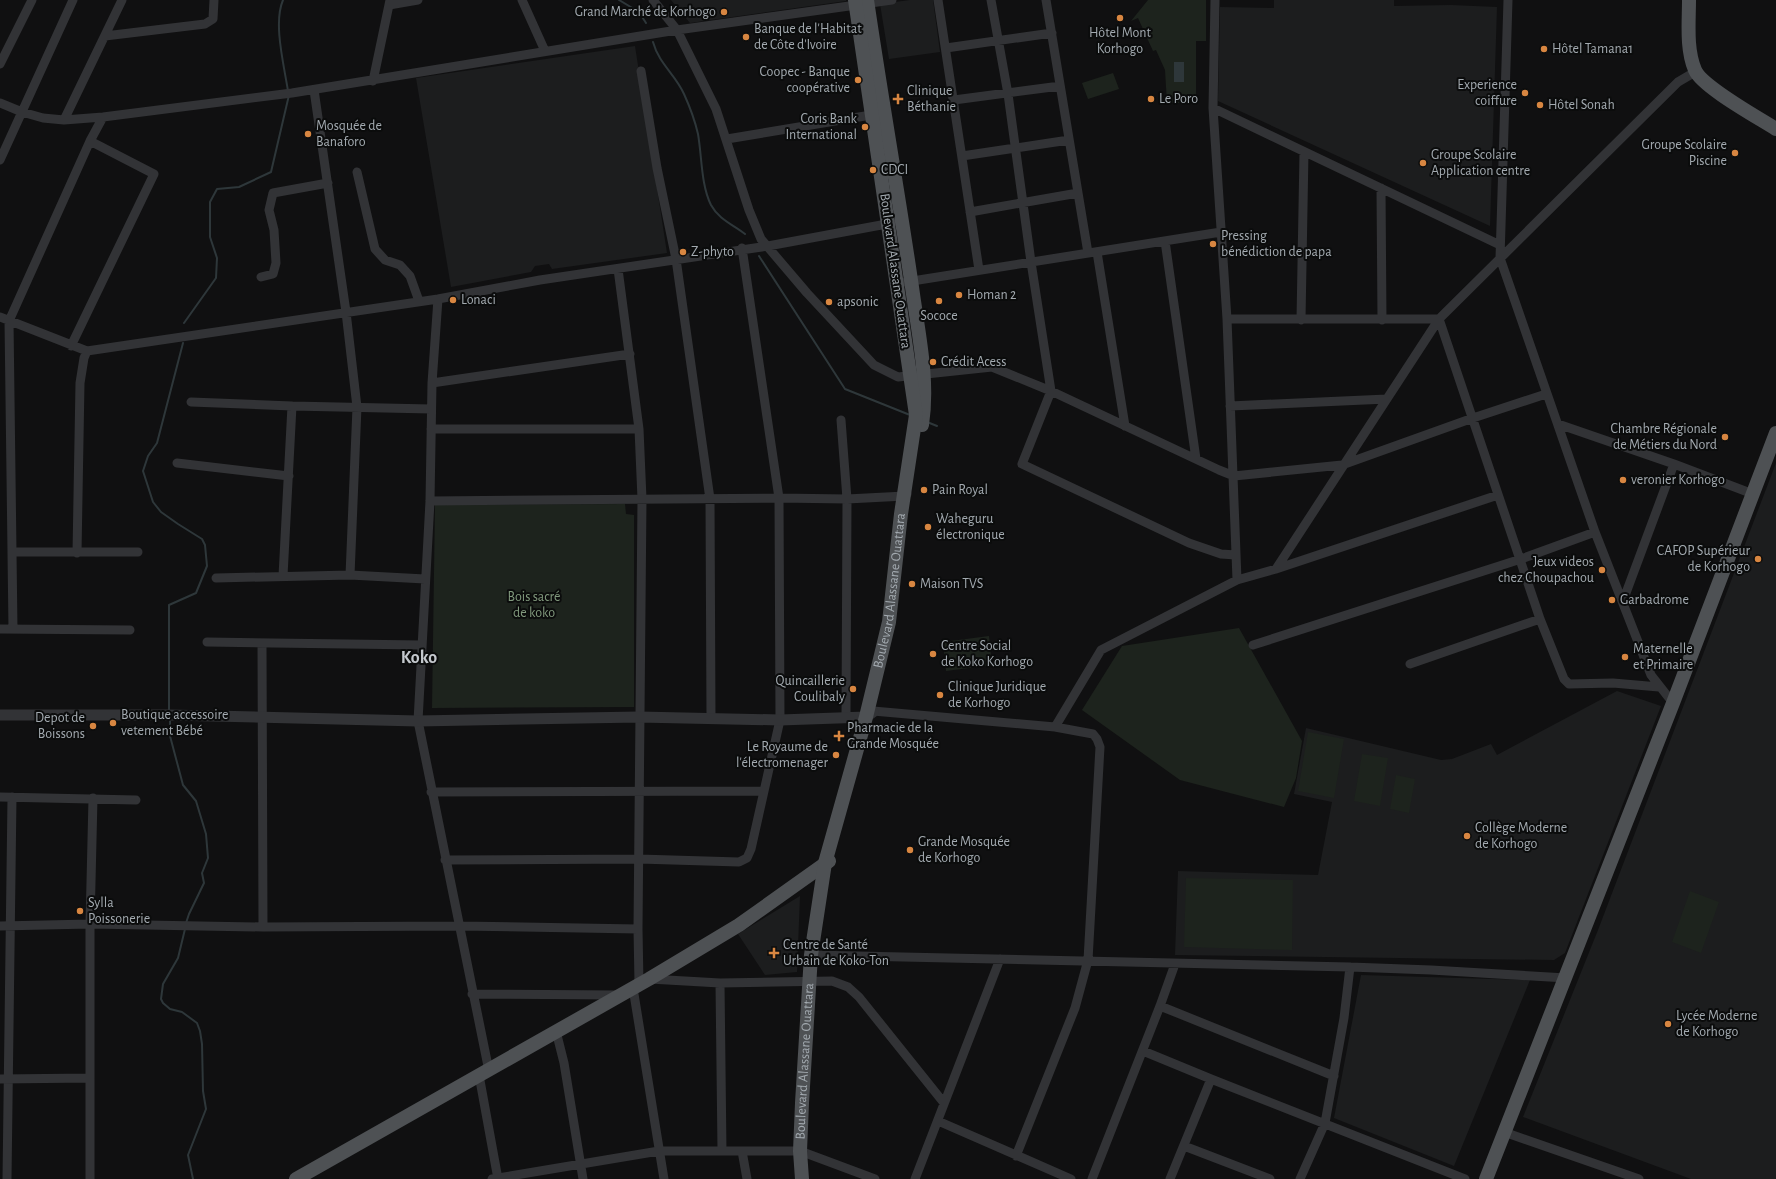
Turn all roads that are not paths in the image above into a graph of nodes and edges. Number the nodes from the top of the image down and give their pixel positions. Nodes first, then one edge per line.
1 (32, 0) edge
2 (73, 0) edge
3 (122, 0) edge
4 (214, 0) edge
5 (418, 0) edge
6 (522, 0) edge
7 (653, 0) edge
8 (892, 0) edge
9 (938, 0) edge
10 (991, 0) edge
11 (1046, 0) edge
12 (1215, 0) edge
13 (1508, 0) edge
14 (1689, 0) edge
15 (390, 2) edge
16 (861, 2) edge
17 (677, 30) junction
18 (1052, 33) junction
19 (105, 36) junction
20 (998, 40) junction
21 (946, 48) junction
22 (545, 51) junction
23 (0, 64) edge
24 (641, 71) dead end
25 (1696, 72) junction
26 (373, 81) junction
27 (1060, 86) junction
28 (314, 90) junction
29 (1008, 94) junction
30 (954, 100) junction
31 (0, 103) edge
32 (1213, 108) junction
33 (22, 112) junction
34 (878, 114) junction
35 (103, 117) junction
36 (64, 120) junction
37 (1776, 129) edge
38 (727, 138) junction
39 (1069, 140) junction
40 (90, 141) junction
41 (1016, 148) junction
42 (1304, 152) junction
43 (962, 156) junction
44 (0, 160) edge
45 (357, 172) dead end
46 (328, 183) junction
47 (1381, 188) junction
48 (1078, 193) junction
49 (1024, 204) junction
50 (970, 212) junction
51 (895, 222) junction
52 (1221, 232) junction
53 (1165, 241) junction
54 (1500, 245) junction
55 (768, 246) junction
56 (742, 248) junction
57 (1092, 253) junction
58 (1500, 258) junction
59 (676, 259) junction
60 (1031, 262) junction
61 (618, 269) junction
62 (979, 270) junction
63 (261, 277) dead end
64 (904, 282) junction
65 (438, 299) junction
66 (419, 301) junction
67 (346, 312) junction
68 (0, 317) edge
69 (1227, 319) junction
70 (1439, 319) junction
71 (1301, 320) junction
72 (1382, 320) junction
73 (9, 321) junction
74 (71, 346) junction
75 (87, 351) junction
76 (630, 354) junction
77 (917, 374) junction
78 (432, 383) junction
79 (1051, 391) junction
80 (1546, 394) junction
81 (1387, 399) junction
82 (191, 402) dead end
83 (292, 406) junction
84 (1230, 406) junction
85 (357, 407) junction
86 (431, 409) junction
87 (1473, 418) junction
88 (841, 420) dead end
89 (919, 423) junction
90 (1558, 424) junction
91 (1125, 426) junction
92 (639, 429) junction
93 (431, 430) junction
94 (1776, 433) edge
95 (0, 452) edge
96 (10, 452) junction
97 (1196, 459) junction
98 (177, 463) dead end
99 (1674, 464) junction
100 (1342, 465) junction
101 (289, 476) junction
102 (1234, 476) junction
103 (908, 493) junction
104 (1753, 494) junction
105 (1498, 495) junction
106 (779, 498) junction
107 (642, 499) junction
108 (710, 499) junction
109 (846, 499) junction
110 (430, 501) junction
111 (1595, 532) junction
112 (12, 552) junction
113 (138, 552) dead end
114 (77, 553) junction
115 (1236, 555) junction
116 (1520, 559) junction
117 (1276, 569) junction
118 (350, 575) junction
119 (283, 576) junction
120 (216, 578) dead end
121 (425, 579) junction
122 (1236, 580) junction
123 (1623, 601) junction
124 (1540, 619) junction
125 (0, 629) edge
126 (13, 629) junction
127 (130, 630) dead end
128 (207, 642) dead end
129 (262, 644) junction
130 (422, 645) junction
131 (1253, 645) dead end
132 (1410, 664) dead end
133 (1659, 686) junction
134 (1673, 703) junction
135 (870, 714) junction
136 (0, 715) edge
137 (639, 717) junction
138 (846, 717) junction
139 (262, 718) junction
140 (710, 718) junction
141 (780, 720) junction
142 (418, 721) junction
143 (1055, 726) junction
144 (763, 791) junction
145 (431, 792) junction
146 (639, 792) junction
147 (0, 797) edge
148 (12, 797) junction
149 (93, 798) junction
150 (136, 800) dead end
151 (639, 859) junction
152 (445, 860) junction
153 (830, 860) junction
154 (90, 924) junction
155 (0, 926) edge
156 (11, 926) junction
157 (459, 926) junction
158 (264, 927) junction
159 (638, 929) junction
160 (815, 956) junction
161 (1000, 959) junction
162 (1088, 960) junction
163 (1175, 964) junction
164 (1350, 967) junction
165 (1566, 978) junction
166 (813, 981) junction
167 (720, 983) junction
168 (636, 987) junction
169 (472, 994) junction
170 (1160, 1006) junction
171 (556, 1031) junction
172 (1143, 1051) junction
173 (484, 1073) junction
174 (1334, 1076) junction
175 (90, 1078) junction
176 (1211, 1079) junction
177 (5, 1080) edge
178 (944, 1103) junction
179 (938, 1121) junction
180 (1325, 1123) junction
181 (1504, 1132) junction
182 (1184, 1146) junction
183 (659, 1151) junction
184 (722, 1151) junction
185 (742, 1151) junction
186 (805, 1152) junction
187 (1016, 1156) junction
188 (580, 1164) junction
189 (1627, 1177) edge
190 (7, 1179) edge
191 (90, 1179) edge
192 (296, 1179) edge
193 (496, 1179) edge
194 (583, 1179) edge
195 (664, 1179) edge
196 (747, 1179) edge
197 (802, 1179) edge
198 (811, 1179) edge
199 (875, 1179) edge
200 (915, 1179) edge
201 (1071, 1179) edge
202 (1092, 1179) edge
203 (1170, 1179) edge
204 (1270, 1179) edge
205 (1300, 1179) edge
206 (1465, 1179) edge
207 (1486, 1179) edge
208 (1639, 1179) edge

1 - 23 street
2 - 33 street
3 - 19 street
4 - 19 street
5 - 15 street
6 - 22 street
7 - 17 street
8 - 16 street
9 - 21 street
10 - 20 street
11 - 18 street
12 - 32 street
13 - 54 street
14 - 25 main road
15 - 26 street
16 - 17 street
16 - 34 main road, Boulevard Alassane Ouattara
17 - 22 street
17 - 38 street
18 - 20 street
18 - 27 street
19 - 36 street
20 - 21 street
20 - 29 street
21 - 30 street
22 - 26 street
24 - 59 street
25 - 37 main road
25 - 58 street
26 - 28 street
27 - 29 street
27 - 39 street
28 - 35 street
28 - 46 street
29 - 30 street
29 - 41 street
30 - 43 street
31 - 33 street
32 - 42 street
32 - 52 street
33 - 36 street
33 - 44 street
34 - 38 street
34 - 51 main road, Boulevard Alassane Ouattara
35 - 36 street
35 - 40 street
38 - 55 street
39 - 41 street
39 - 48 street
40 - 73 street
40 - 74 street
41 - 43 street
41 - 49 street
42 - 47 street
42 - 71 street
43 - 50 street
45 - 66 street
46 - 63 street
46 - 67 street
47 - 54 street
47 - 72 street
48 - 49 street
48 - 57 street
49 - 50 street
49 - 60 street
50 - 62 street
51 - 55 street
51 - 64 main road, Boulevard Alassane Ouattara
52 - 53 street
52 - 69 street
53 - 57 street
53 - 97 street
54 - 58 street
55 - 56 street
55 - 77 street
56 - 59 street
56 - 106 street
57 - 60 street
57 - 91 street
58 - 70 street
58 - 80 street
59 - 61 street
59 - 108 street
60 - 62 street
60 - 79 street
61 - 65 street
61 - 76 street
62 - 64 street
64 - 77 main road, Boulevard Alassane Ouattara
65 - 66 street
65 - 78 street
66 - 67 street
67 - 75 street
67 - 85 street
68 - 73 street
69 - 71 street
69 - 84 street
70 - 72 street
70 - 81 street
70 - 87 street
71 - 72 street
73 - 74 street
73 - 96 street
74 - 75 street
75 - 114 street
76 - 78 street
76 - 92 street
77 - 79 street
77 - 89 main road, Boulevard Alassane Ouattara
77 - 89 main road, Boulevard Alassane Ouattara
78 - 86 street
79 - 91 street
79 - 115 street
80 - 87 street
80 - 90 street
81 - 84 street
81 - 100 street
82 - 83 street
83 - 85 street
83 - 101 street
84 - 102 street
85 - 86 street
85 - 118 street
86 - 93 street
87 - 100 street
87 - 105 street
88 - 109 street
89 - 103 main road, Boulevard Alassane Ouattara
90 - 99 street
90 - 111 street
91 - 97 street
92 - 93 street
92 - 107 street
93 - 110 street
94 - 104 main road
95 - 96 street
96 - 112 street
97 - 102 street
98 - 101 street
99 - 104 street
99 - 123 street
100 - 102 street
100 - 117 street
101 - 119 street
102 - 115 street
103 - 109 street
103 - 135 main road, Boulevard Alassane Ouattara
104 - 134 main road
105 - 116 street
105 - 117 street
106 - 108 street
106 - 109 street
106 - 141 street
107 - 108 street
107 - 110 street
107 - 137 street
108 - 140 street
109 - 138 street
110 - 121 street
111 - 116 street
111 - 123 street
112 - 114 street
112 - 126 street
113 - 114 street
115 - 122 street
116 - 124 street
116 - 131 street
117 - 122 street
118 - 119 street
118 - 121 street
119 - 120 street
121 - 130 street
122 - 143 street
123 - 133 street
124 - 132 street
124 - 133 street
125 - 126 street
126 - 127 street
128 - 129 street
129 - 130 street
129 - 139 street
130 - 142 street
133 - 134 street
134 - 165 main road
135 - 138 street
135 - 143 street
135 - 153 main road, Boulevard Alassane Ouattara
136 - 139 street
137 - 140 street
137 - 142 street
137 - 146 street
138 - 141 street
139 - 142 street
139 - 158 street
140 - 141 street
141 - 144 street
142 - 145 street
143 - 162 street
144 - 146 street
144 - 151 street
145 - 146 street
145 - 152 street
146 - 151 street
147 - 148 street
148 - 149 street
148 - 156 street
149 - 150 street
149 - 154 street
151 - 152 street
151 - 159 street
152 - 157 street
153 - 160 main road, Boulevard Alassane Ouattara
153 - 168 main road
154 - 156 street
154 - 158 street
154 - 175 street
155 - 156 street
156 - 177 street
157 - 158 street
157 - 159 street
157 - 169 street
159 - 168 street
160 - 161 street
160 - 166 main road, Boulevard Alassane Ouattara
161 - 162 street
161 - 178 street
162 - 163 street
162 - 187 street
163 - 164 street
163 - 170 street
164 - 165 street
164 - 174 street
165 - 181 main road
166 - 167 street
166 - 178 street
166 - 186 main road, Boulevard Alassane Ouattara
167 - 168 street
167 - 184 street
168 - 169 street
168 - 171 main road
168 - 183 street
169 - 173 street
170 - 172 street
170 - 174 street
171 - 173 main road
171 - 188 street
172 - 176 street
172 - 202 street
173 - 192 main road
173 - 193 street
174 - 180 street
175 - 177 street
175 - 191 street
176 - 180 street
176 - 182 street
177 - 190 street
178 - 179 street
179 - 187 street
179 - 200 street
180 - 205 street
180 - 206 street
181 - 189 street
181 - 207 main road
182 - 203 street
182 - 204 street
183 - 184 street
183 - 188 street
183 - 195 street
184 - 185 street
185 - 186 street
185 - 196 street
186 - 197 main road, Boulevard Alassane Ouattara
186 - 198 main road, Boulevard Alassane Ouattara
186 - 199 street
187 - 201 street
188 - 193 street
188 - 194 street
189 - 208 street

